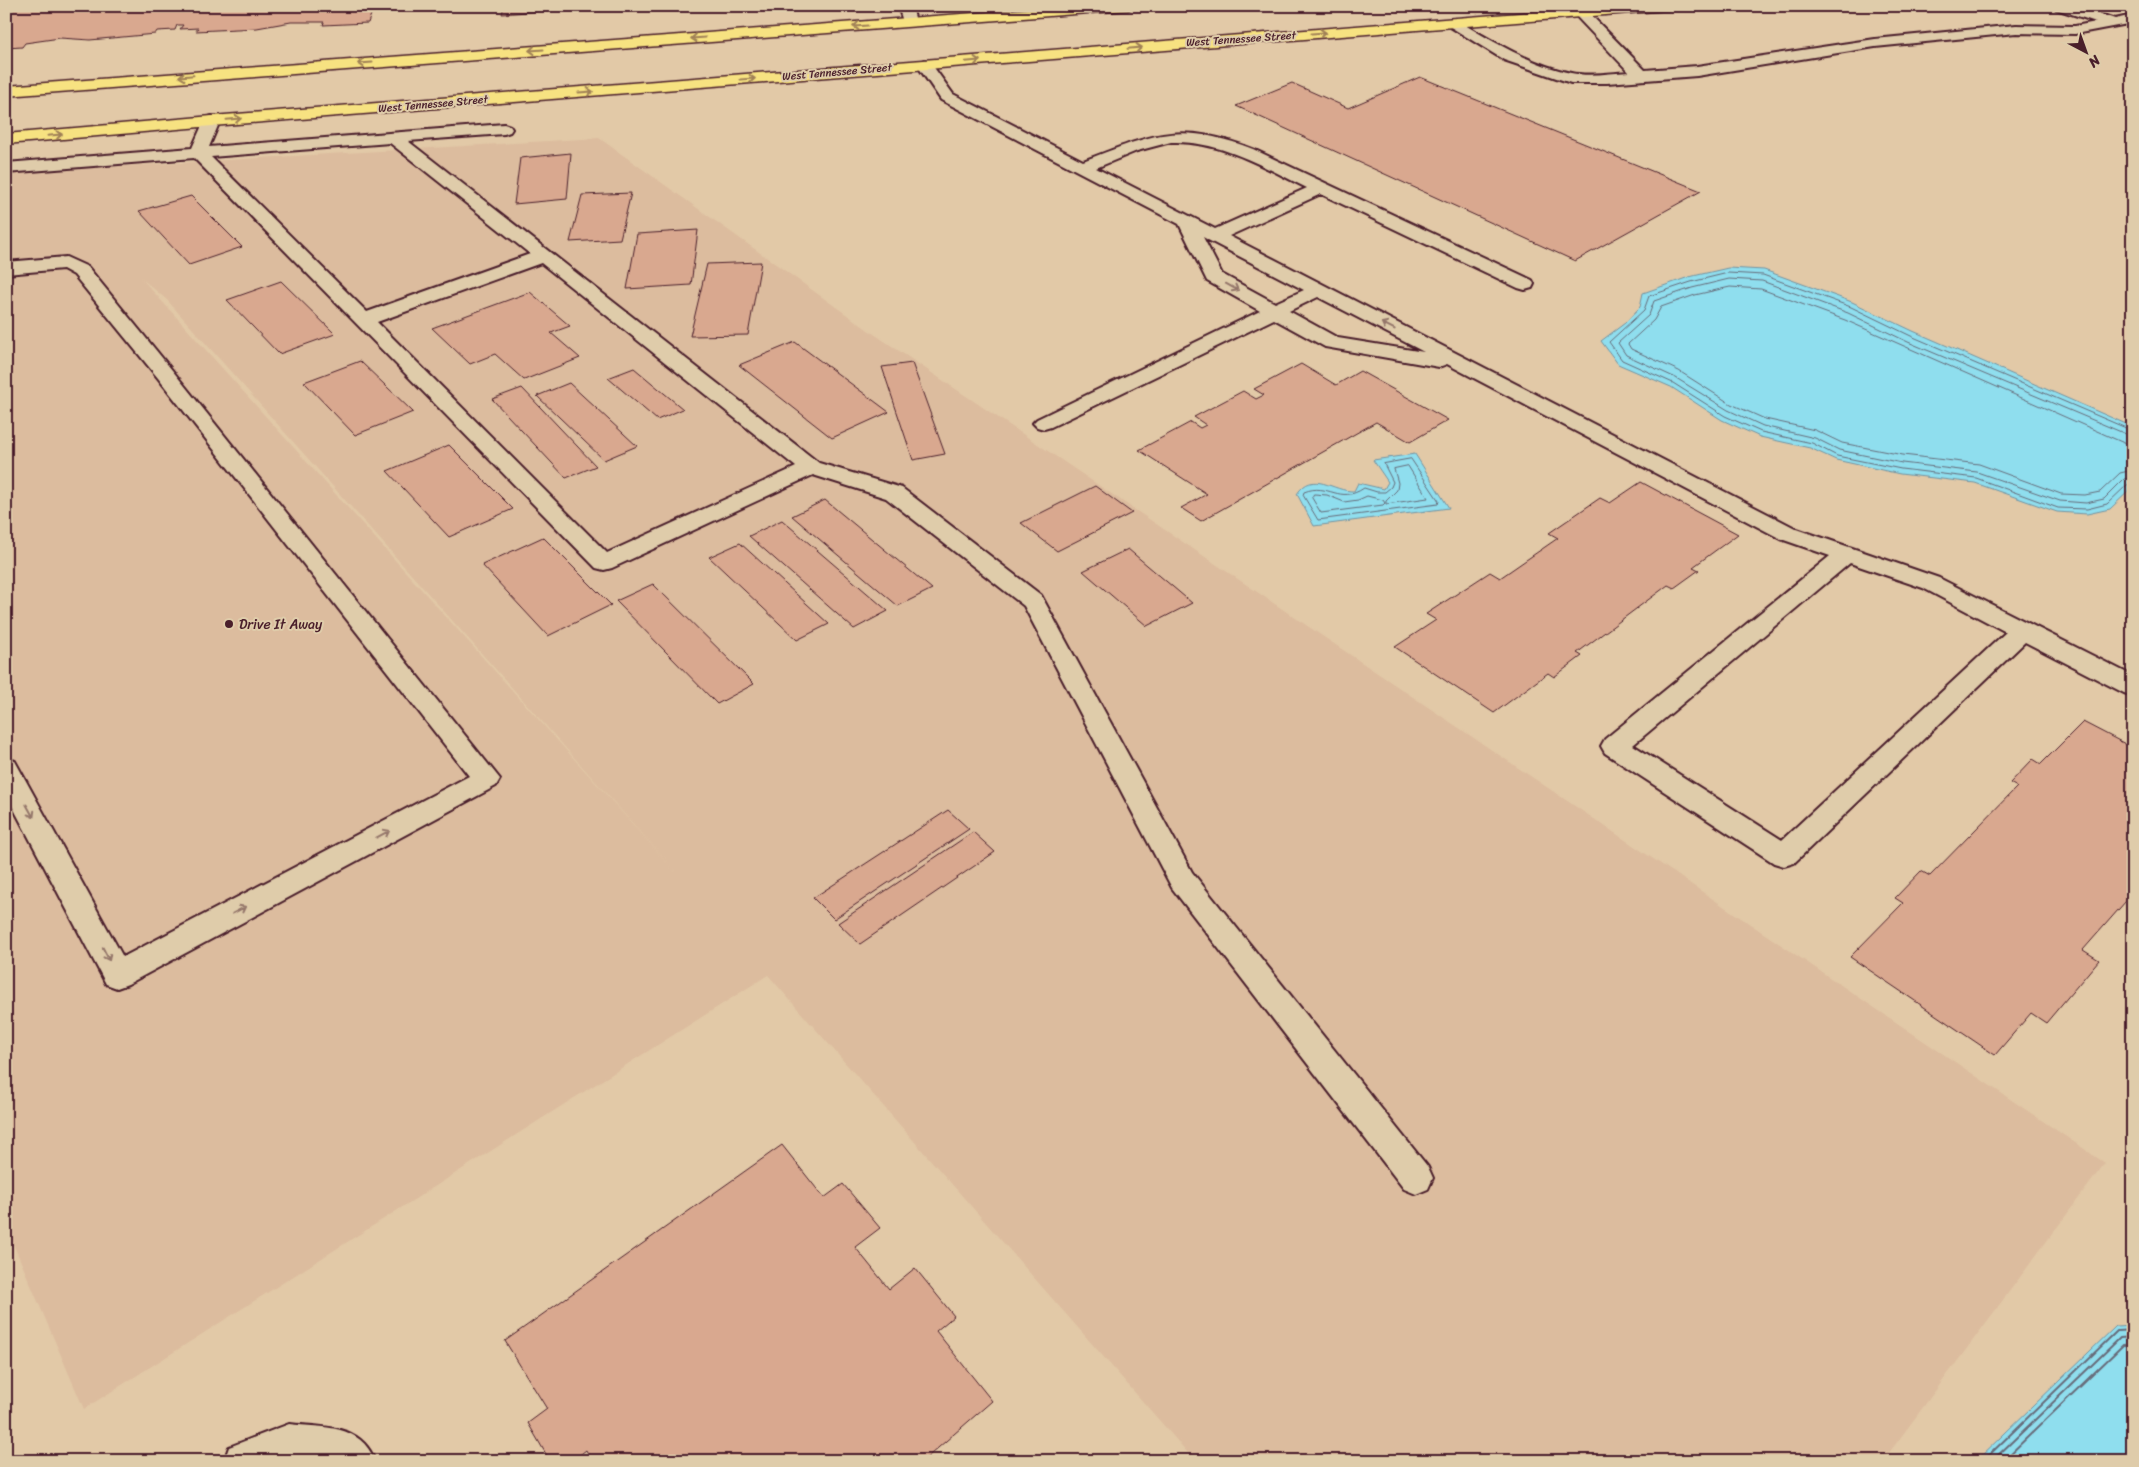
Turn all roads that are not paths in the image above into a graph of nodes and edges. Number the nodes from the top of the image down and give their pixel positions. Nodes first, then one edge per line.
1 (906, 6) edge
2 (1128, 6) edge
3 (1668, 6) edge
4 (2061, 6) edge
5 (1581, 13) junction
6 (2133, 19) edge
7 (909, 22) junction
8 (1451, 23) junction
9 (2114, 23) junction
10 (925, 65) junction
11 (1642, 75) junction
12 (6, 91) edge
13 (212, 121) junction
14 (504, 129) dead end
15 (394, 138) junction
16 (6, 139) edge
17 (198, 153) junction
18 (1082, 167) junction
19 (6, 168) edge
20 (1321, 188) junction
21 (1186, 221) junction
22 (1214, 236) junction
23 (543, 256) junction
24 (6, 268) edge
25 (1525, 284) dead end
26 (1318, 290) junction
27 (1283, 306) junction
28 (364, 320) junction
29 (1462, 364) junction
30 (1044, 423) dead end
31 (811, 468) junction
32 (1847, 554) junction
33 (2023, 630) junction
34 (2133, 687) edge
35 (6, 768) edge
36 (1416, 1178) dead end
37 (243, 1461) edge
38 (356, 1461) edge

1 - 7 lane
2 - 7 main road
3 - 5 main road, West Tennessee Street
4 - 9 lane
5 - 8 main road, West Tennessee Street
5 - 11 lane
6 - 9 lane
7 - 10 main road
7 -> 12 main road
10 -> 8 main road, West Tennessee Street
8 - 11 lane
9 - 11 lane
13 -> 10 main road, West Tennessee Street
10 - 18 lane
16 -> 13 main road, West Tennessee Street
13 - 17 lane
14 - 15 lane
15 - 17 lane
15 - 23 lane
17 - 19 lane
17 - 28 lane
18 - 20 lane
18 - 21 lane
20 - 22 lane
20 - 25 lane
21 - 22 lane
21 -> 27 lane
22 - 26 lane
23 - 28 lane
23 - 31 lane
35 -> 24 lane
26 - 27 lane
29 -> 26 lane
27 - 29 lane
27 - 30 lane
28 - 31 lane
29 - 32 lane
31 - 36 lane
32 - 33 lane
32 - 33 lane
33 - 34 lane
37 - 38 lane

